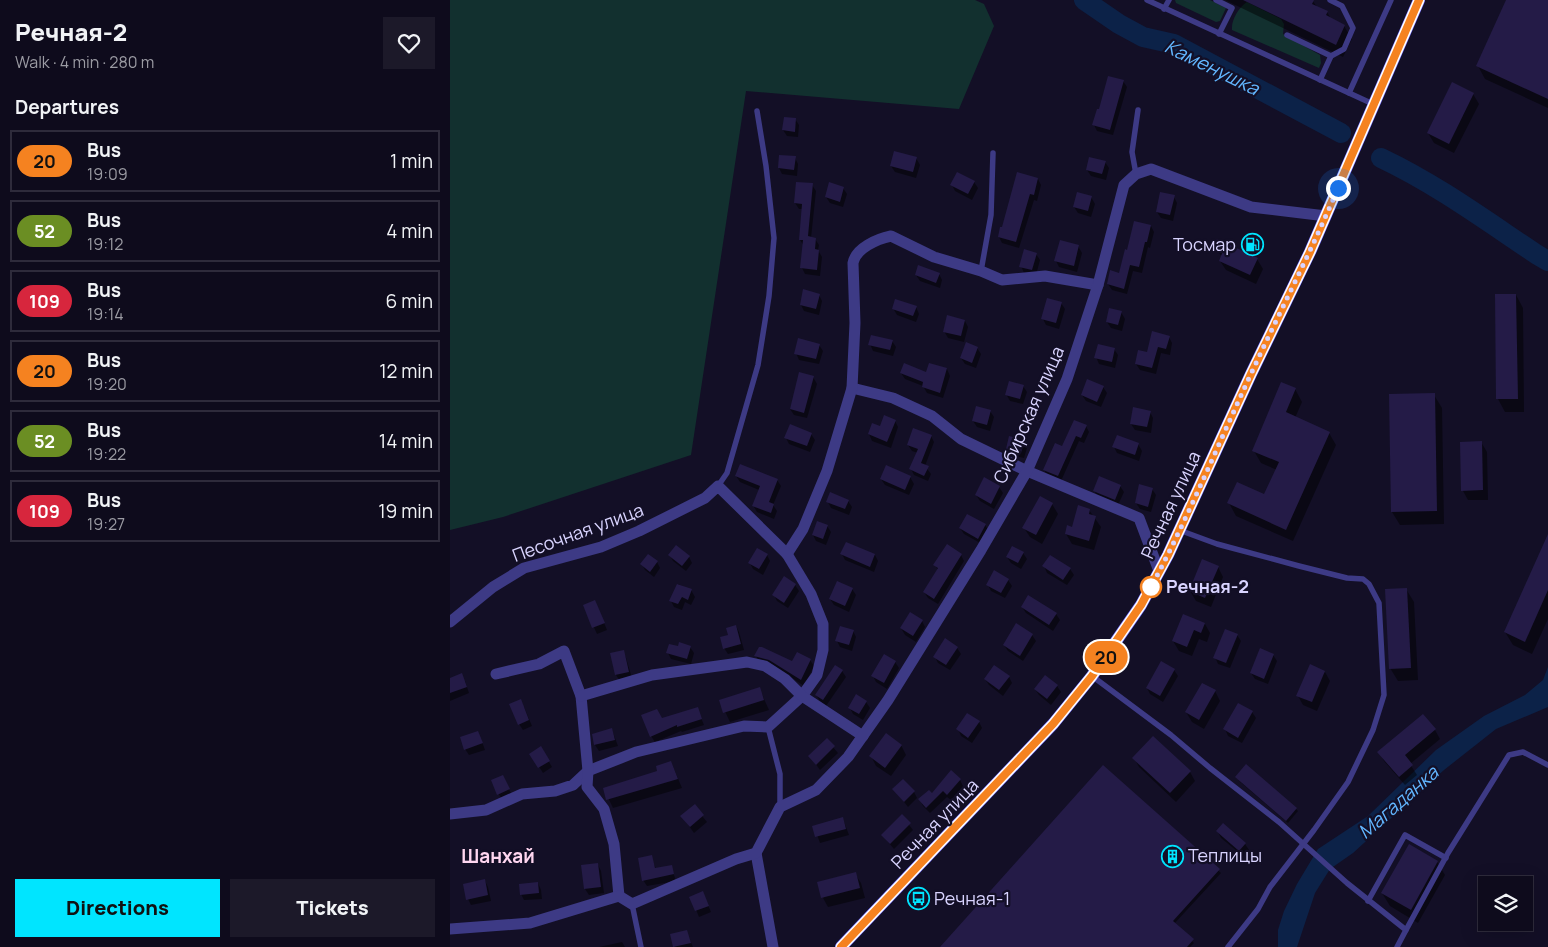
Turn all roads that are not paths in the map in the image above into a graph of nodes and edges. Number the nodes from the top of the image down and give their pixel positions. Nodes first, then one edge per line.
1 (1147, 0) edge
2 (1169, 0) edge
3 (1216, 0) edge
4 (1330, 0) edge
5 (1391, 0) edge
6 (1419, 0) edge
7 (1164, 9) junction
8 (1219, 34) junction
9 (1287, 35) dead end
10 (1331, 56) junction
11 (1320, 80) junction
12 (1349, 93) junction
13 (1372, 108) junction
14 (1138, 110) dead end
15 (757, 111) dead end
16 (993, 153) dead end
17 (1136, 174) junction
18 (1326, 216) junction
19 (981, 270) junction
20 (1098, 285) junction
21 (852, 388) junction
22 (1027, 472) junction
23 (718, 486) junction
24 (1179, 530) junction
25 (787, 554) junction
26 (1159, 572) junction
27 (450, 622) edge
28 (496, 674) dead end
29 (1092, 676) junction
30 (581, 696) junction
31 (802, 696) junction
32 (768, 727) junction
33 (863, 736) junction
34 (1548, 765) edge
35 (588, 771) junction
36 (780, 807) junction
37 (450, 814) edge
38 (1304, 846) junction
39 (756, 853) junction
40 (1446, 858) junction
41 (619, 896) junction
42 (1368, 901) junction
43 (632, 904) junction
44 (450, 929) edge
45 (1406, 930) junction
46 (641, 947) edge
47 (773, 947) edge
48 (841, 947) edge
49 (1228, 947) edge
50 (1397, 947) edge

1 - 7 lane
2 - 7 lane
3 - 8 lane
4 - 10 lane
5 - 12 lane
6 - 13 main road
7 - 8 lane
8 - 11 lane
9 - 10 lane
10 - 11 lane
11 - 12 lane
12 - 13 lane
13 - 18 main road, Речная улица
14 - 17 lane
15 - 23 lane
16 - 19 lane
17 - 18 street
17 - 20 street, Сибирская улица
18 - 24 main road, Речная улица
19 - 20 street
19 - 21 street
20 - 22 street, Сибирская улица
21 - 22 street
21 - 25 street
22 - 26 street
22 - 33 street, Сибирская улица
23 - 25 street
23 - 27 street, Песочная улица
24 - 26 main road, Речная улица
24 - 38 lane
25 - 31 street
26 - 29 main road, Речная улица
28 - 30 street
29 - 38 lane
29 - 48 main road, Речная улица
30 - 31 street
30 - 35 street
31 - 32 street
31 - 33 street
32 - 35 street
32 - 36 lane
33 - 36 street, Сибирская улица
34 - 40 lane
35 - 37 street
35 - 41 street
36 - 39 street
38 - 42 lane
38 - 49 lane
39 - 43 street
39 - 47 street
40 - 42 lane
40 - 45 lane
41 - 43 street
41 - 44 street
42 - 45 lane
43 - 46 lane
45 - 50 lane

